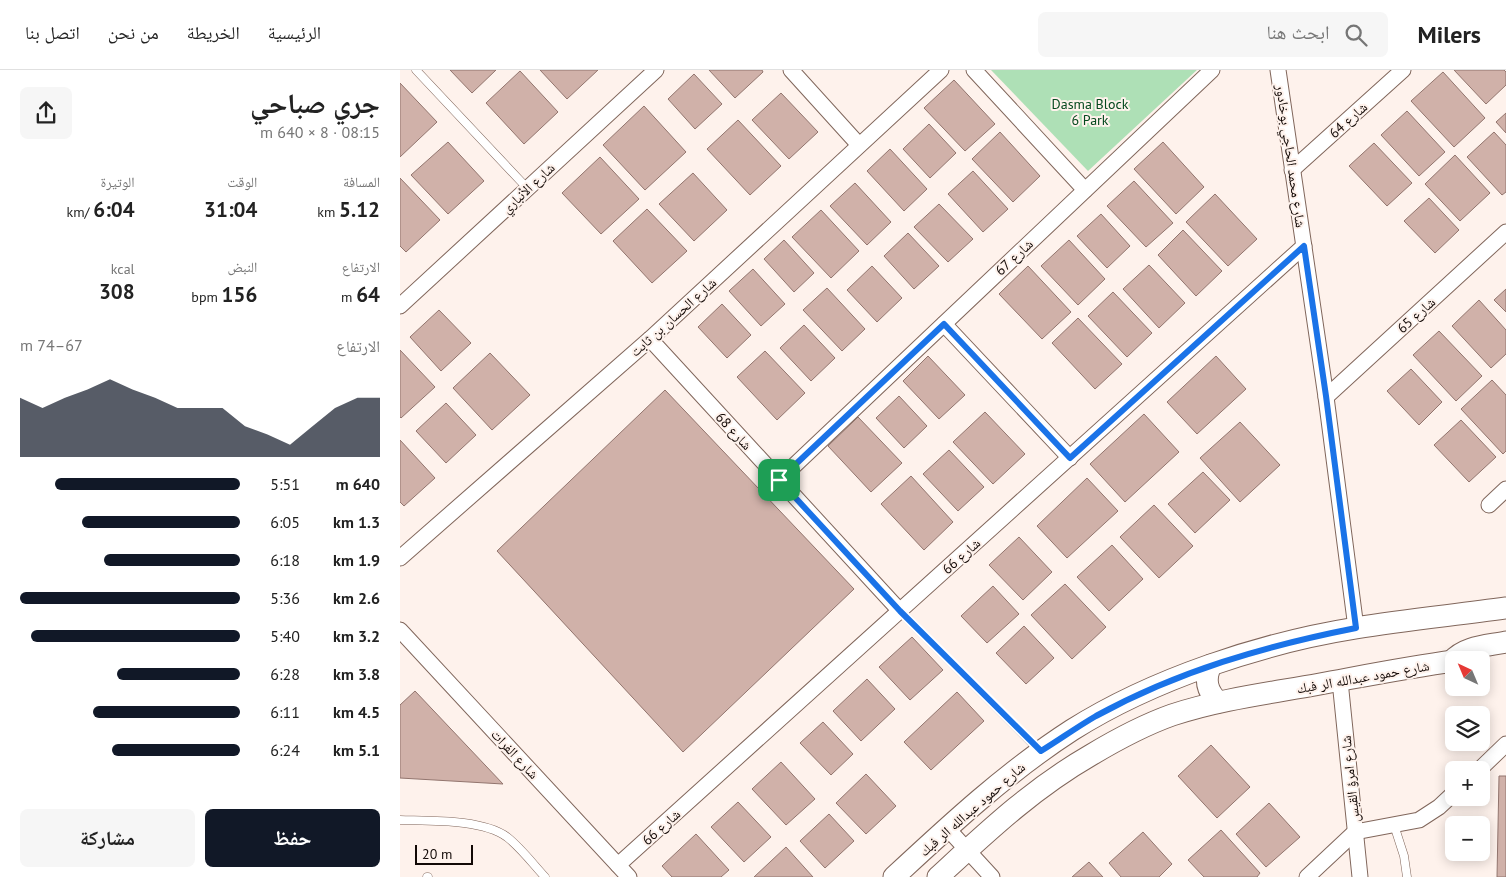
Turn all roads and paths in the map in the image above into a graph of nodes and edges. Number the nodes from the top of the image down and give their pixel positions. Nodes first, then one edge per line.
1 (416, 70) edge
2 (656, 70) edge
3 (790, 70) edge
4 (941, 70) edge
5 (974, 70) edge
6 (1212, 70) edge
7 (1278, 70) edge
8 (1403, 70) edge
9 (859, 145) junction
10 (1292, 170) junction
11 (528, 189) junction
12 (1085, 190) junction
13 (1506, 233) edge
14 (1304, 246) junction
15 (400, 306) edge
16 (944, 324) junction
17 (650, 339) junction
18 (1326, 396) junction
19 (1070, 458) junction
20 (779, 480) junction
21 (1506, 489) edge
22 (1489, 505) dead end
23 (400, 558) edge
24 (1506, 608) edge
25 (900, 611) junction
26 (1356, 628) junction
27 (400, 630) edge
28 (1506, 642) edge
29 (1465, 651) edge
30 (1506, 655) edge
31 (1490, 657) edge
32 (1445, 663) edge
33 (1211, 665) junction
34 (1340, 681) junction
35 (1218, 702) junction
36 (1506, 744) edge
37 (1041, 751) junction
38 (1488, 761) edge
39 (1445, 801) edge
40 (400, 820) edge
41 (1394, 825) junction
42 (948, 828) junction
43 (1355, 832) junction
44 (968, 850) junction
45 (618, 865) junction
46 (545, 877) edge
47 (630, 877) edge
48 (894, 877) edge
49 (938, 877) edge
50 (992, 877) edge
51 (1307, 877) edge
52 (1360, 877) edge
53 (1406, 877) edge

1 - 11 lane
2 - 11 street, شارع الأنباري
3 - 9 street
4 - 9 street, شارع الحسان بن ثابت
5 - 12 street
6 - 12 street, شارع 67
7 - 10 street, شارع محمد الحاجي بوخادور
8 - 10 street, شارع 64
9 - 17 street, شارع الحسان بن ثابت
10 - 14 street, شارع محمد الحاجي بوخادور
11 - 15 street, شارع الأنباري
12 - 16 street, شارع 67
13 - 18 street, شارع 65
14 - 18 street, شارع محمد الحاجي بوخادور
14 - 19 street, شارع 66
16 - 19 street
16 - 20 street, شارع 67
17 - 20 street, شارع 68
17 - 23 street, شارع الحسان بن ثابت
18 - 26 street, شارع محمد الحاجي بوخادور
19 - 25 street, شارع 66
20 - 25 street, شارع 68
21 - 22 street
24 - 26 street, شارع حمود عبدالله الر فبك
25 - 37 lane
25 - 45 street, شارع 66
26 - 33 street, شارع حمود عبدالله الر فبك
27 - 45 street, شارع الفرات
28 - 29 street
30 - 31 street, شارع حمود عبدالله الر فبك
32 - 34 street, شارع حمود عبدالله الر فبك
33 - 35 street
33 - 37 street, شارع حمود عبدالله الر فبك
34 - 35 street, شارع حمود عبدالله الر فبك
34 - 43 street, شارع امرؤ القيس
35 - 44 street, شارع حمود عبدالله الر فبك
36 - 38 street
37 - 42 street, شارع حمود عبدالله الر فبك
39 - 41 street
40 - 46 lane
41 - 43 street
41 - 53 lane
42 - 44 street
42 - 48 street, شارع حمود عبدالله الر فبك
43 - 51 street
43 - 52 street, شارع امرؤ القيس
44 - 49 street, شارع حمود عبدالله الر فبك
44 - 50 street
45 - 47 street, شارع الفرات

